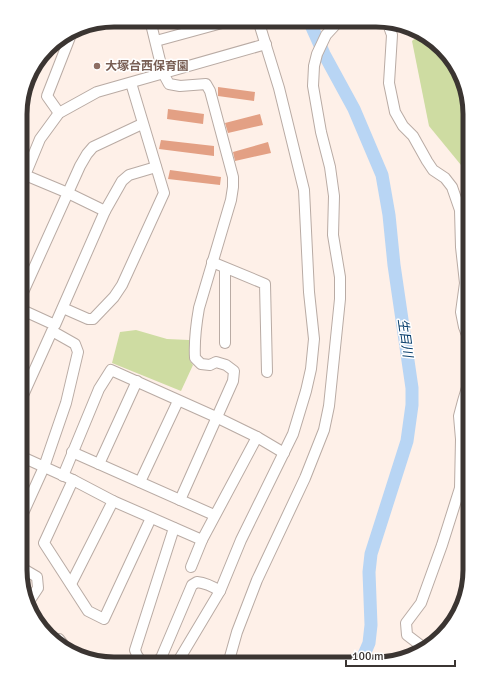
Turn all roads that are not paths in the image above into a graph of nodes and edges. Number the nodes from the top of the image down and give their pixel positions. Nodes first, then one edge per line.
1 (152, 27) edge
2 (205, 27) edge
3 (260, 27) edge
4 (333, 27) edge
5 (389, 28) edge
6 (69, 40) edge
7 (156, 41) junction
8 (266, 44) junction
9 (163, 73) junction
10 (131, 83) junction
11 (59, 113) junction
12 (142, 124) junction
13 (156, 167) junction
14 (27, 170) edge
15 (27, 176) edge
16 (68, 193) junction
17 (106, 211) junction
18 (212, 262) junction
19 (225, 268) junction
20 (463, 271) edge
21 (27, 284) edge
22 (463, 293) edge
23 (63, 308) junction
24 (27, 312) edge
25 (463, 322) edge
26 (225, 343) dead end
27 (267, 372) dead end
28 (137, 381) junction
29 (27, 386) edge
30 (463, 397) edge
31 (178, 401) junction
32 (216, 417) junction
33 (257, 437) junction
34 (72, 452) junction
35 (284, 453) junction
36 (27, 459) edge
37 (99, 464) junction
38 (44, 467) junction
39 (63, 476) junction
40 (73, 480) junction
41 (140, 482) junction
42 (113, 500) junction
43 (180, 500) junction
44 (27, 505) edge
45 (214, 515) junction
46 (151, 518) junction
47 (174, 528) junction
48 (202, 540) junction
49 (191, 567) dead end
50 (27, 571) edge
51 (72, 584) junction
52 (220, 591) junction
53 (32, 597) edge
54 (420, 645) edge
55 (137, 657) edge
56 (161, 657) edge
57 (181, 657) edge
58 (230, 657) edge

1 - 7 street
2 - 7 street
3 - 8 street
4 - 58 street
5 - 20 street
6 - 11 street
7 - 9 street
8 - 9 street
8 - 35 street
9 - 10 street
9 - 18 street
10 - 11 street
10 - 12 street
11 - 14 street
12 - 13 street
12 - 16 street
13 - 17 street
13 - 23 street
15 - 16 street
16 - 17 street
16 - 21 street
17 - 23 street
18 - 19 street
18 - 32 street
19 - 26 street
19 - 27 street
22 - 25 street
23 - 24 street
28 - 31 street
28 - 34 street
28 - 37 street
29 - 38 street
30 - 54 street
31 - 32 street
31 - 41 street
32 - 33 street
32 - 43 street
33 - 35 street
33 - 45 street
34 - 37 street
34 - 39 street
35 - 52 street
36 - 38 street
37 - 41 street
38 - 39 street
38 - 44 street
39 - 40 street
40 - 42 street
40 - 51 street
41 - 43 street
42 - 46 street
42 - 51 street
43 - 45 street
45 - 48 street
46 - 47 street
46 - 51 street
47 - 48 street
47 - 55 street
48 - 49 street
50 - 53 street
52 - 56 street
52 - 57 street

